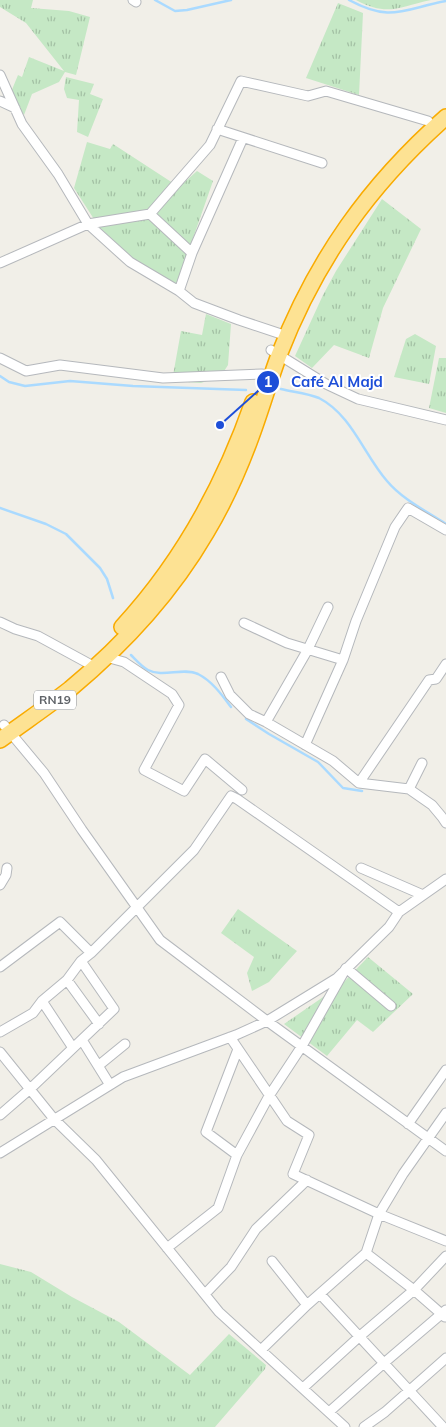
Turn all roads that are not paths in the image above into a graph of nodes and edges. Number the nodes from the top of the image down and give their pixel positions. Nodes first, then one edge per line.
1 (0, 75) edge
2 (0, 101) edge
3 (446, 106) edge
4 (15, 108) junction
5 (446, 117) edge
6 (428, 121) junction
7 (217, 130) junction
8 (243, 138) junction
9 (322, 162) dead end
10 (150, 214) junction
11 (88, 224) junction
12 (192, 253) junction
13 (2, 260) edge
14 (179, 291) junction
15 (282, 335) junction
16 (275, 352) junction
17 (0, 358) edge
18 (262, 374) junction
19 (446, 420) edge
20 (446, 530) edge
21 (195, 540) junction
22 (328, 607) dead end
23 (0, 622) edge
24 (244, 623) dead end
25 (308, 649) junction
26 (106, 656) junction
27 (343, 660) junction
28 (91, 664) junction
29 (445, 667) edge
30 (221, 678) dead end
31 (266, 722) junction
32 (4, 731) edge
33 (305, 745) junction
34 (422, 763) dead end
35 (359, 783) junction
36 (409, 789) junction
37 (242, 790) dead end
38 (446, 824) edge
39 (7, 868) dead end
40 (361, 868) dead end
41 (446, 878) edge
42 (0, 885) edge
43 (423, 895) junction
44 (138, 908) junction
45 (400, 912) junction
46 (91, 953) junction
47 (81, 961) junction
48 (0, 967) edge
49 (346, 968) junction
50 (67, 980) junction
51 (42, 1001) junction
52 (391, 1006) dead end
53 (267, 1021) junction
54 (98, 1024) junction
55 (0, 1032) edge
56 (230, 1037) junction
57 (82, 1040) junction
58 (125, 1044) dead end
59 (302, 1046) junction
60 (73, 1048) junction
61 (238, 1049) junction
62 (0, 1052) edge
63 (98, 1066) junction
64 (446, 1070) edge
65 (110, 1085) junction
66 (30, 1090) junction
67 (269, 1096) junction
68 (446, 1113) edge
69 (0, 1115) edge
70 (54, 1120) junction
71 (408, 1124) junction
72 (427, 1138) junction
73 (446, 1151) edge
74 (0, 1153) edge
75 (237, 1155) junction
76 (306, 1180) junction
77 (379, 1214) junction
78 (446, 1241) edge
79 (167, 1248) junction
80 (366, 1253) junction
81 (446, 1256) edge
82 (272, 1261) dead end
83 (414, 1290) junction
84 (205, 1294) junction
85 (320, 1294) junction
86 (308, 1305) junction
87 (444, 1314) edge
88 (360, 1336) junction
89 (261, 1350) junction
90 (446, 1358) edge
91 (384, 1363) junction
92 (304, 1388) junction
93 (409, 1391) junction
94 (329, 1412) junction
95 (442, 1425) edge
96 (345, 1427) edge
97 (364, 1427) edge

1 - 4 street
2 - 4 street
3 - 6 highway, RN19
4 - 11 street
5 - 15 highway, RN19
6 - 7 street
6 - 15 highway, RN19
7 - 8 street
7 - 10 street
8 - 9 street
8 - 12 street
10 - 11 street
10 - 12 street
11 - 13 street
11 - 14 street
12 - 14 street
14 - 15 street
15 - 16 highway, RN19
16 - 18 highway, RN19
16 - 19 street
16 - 21 highway, RN19
17 - 18 street
18 - 21 highway, RN19
20 - 27 street
21 - 26 highway, RN19
21 - 28 highway, RN19
22 - 25 street
23 - 28 street
24 - 25 street
25 - 27 street
25 - 31 street
26 - 28 highway, RN19
26 - 37 street
27 - 33 street
28 - 32 highway, RN19
29 - 35 street
30 - 31 street
31 - 33 street
32 - 44 street
33 - 35 street
34 - 36 street
35 - 36 street
36 - 38 street
39 - 42 street
40 - 43 street
41 - 43 street
43 - 45 street
44 - 45 street
44 - 46 street
44 - 53 street
45 - 49 street
46 - 47 street
46 - 48 street
47 - 50 street
47 - 54 street
49 - 52 street
49 - 53 street
49 - 59 street
50 - 51 street
50 - 54 street
51 - 55 street
51 - 60 street
53 - 56 street
53 - 59 street
54 - 57 street
56 - 61 street
56 - 65 street
57 - 60 street
57 - 63 street
58 - 63 street
59 - 67 street
59 - 71 street
60 - 66 street
61 - 67 street
61 - 75 street
62 - 66 street
63 - 65 street
64 - 71 street
65 - 70 street
66 - 69 street
66 - 70 street
67 - 75 street
67 - 76 street
68 - 72 street
70 - 74 street
70 - 79 street
71 - 72 street
72 - 73 street
72 - 77 street
75 - 79 street
76 - 77 street
76 - 84 street
77 - 78 street
77 - 80 street
79 - 84 street
80 - 83 street
80 - 85 street
81 - 83 street
82 - 86 street
83 - 87 street
83 - 88 street
84 - 89 street
85 - 86 street
85 - 88 street
86 - 89 street
87 - 91 street
88 - 91 street
88 - 92 street
89 - 92 street
90 - 93 street
91 - 93 street
91 - 94 street
92 - 94 street
93 - 95 street
93 - 97 street
94 - 96 street

